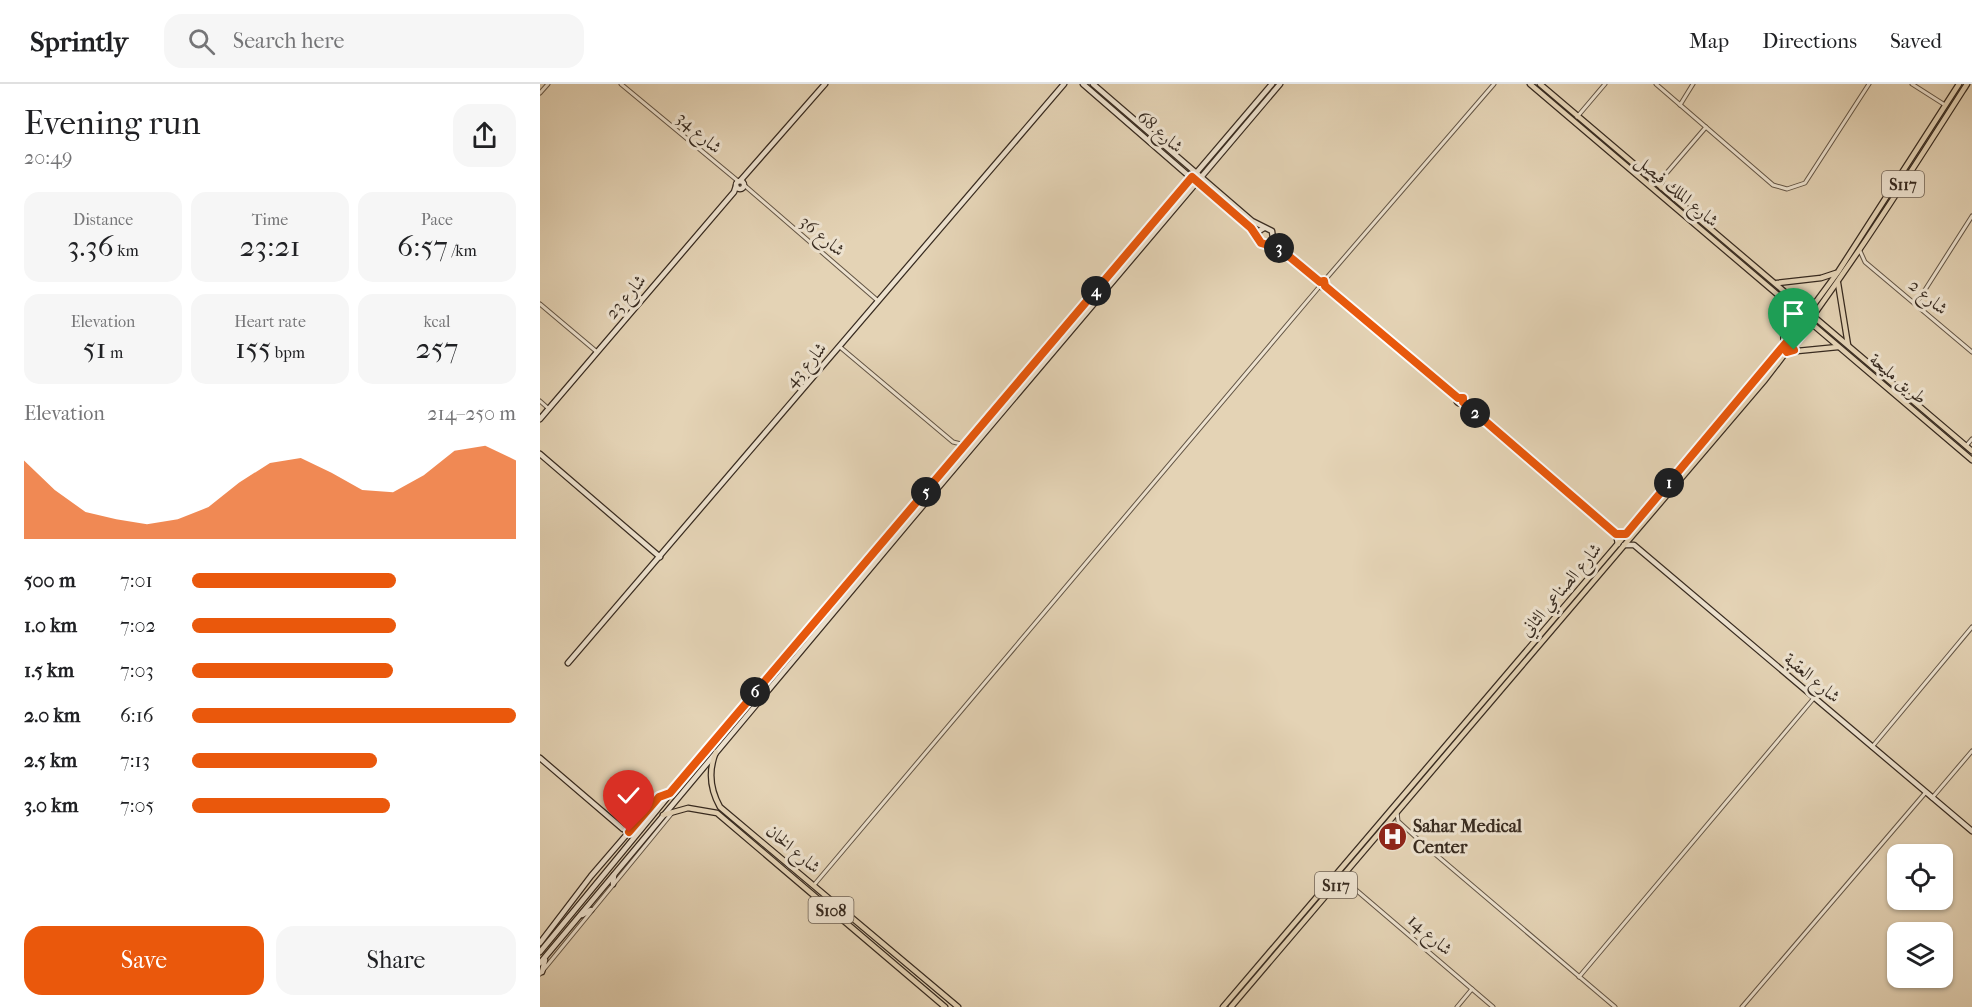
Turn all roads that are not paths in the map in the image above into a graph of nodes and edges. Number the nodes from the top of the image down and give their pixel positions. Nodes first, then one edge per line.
1 (548, 84) edge
2 (621, 84) edge
3 (825, 84) edge
4 (1064, 84) edge
5 (1083, 84) edge
6 (1093, 84) edge
7 (1272, 84) edge
8 (1280, 84) edge
9 (1494, 84) edge
10 (1530, 84) edge
11 (1540, 84) edge
12 (1605, 84) edge
13 (1656, 84) edge
14 (1693, 84) edge
15 (1869, 84) edge
16 (1912, 84) edge
17 (1959, 84) edge
18 (1967, 84) edge
19 (540, 93) edge
20 (1680, 105) junction
21 (1945, 105) junction
22 (1577, 117) junction
23 (1706, 127) junction
24 (1206, 161) junction
25 (1188, 164) junction
26 (1182, 169) junction
27 (1207, 170) junction
28 (1197, 172) junction
29 (1202, 176) junction
30 (1664, 176) junction
31 (1192, 177) junction
32 (1653, 180) junction
33 (1197, 182) junction
34 (1210, 184) junction
35 (740, 185) junction
36 (1185, 186) junction
37 (1661, 188) junction
38 (1207, 190) junction
39 (1189, 191) junction
40 (1972, 216) edge
41 (1264, 228) junction
42 (1258, 236) junction
43 (1274, 237) junction
44 (1267, 244) junction
45 (1279, 248) junction
46 (1860, 251) junction
47 (1854, 261) junction
48 (1865, 262) junction
49 (1838, 272) junction
50 (1775, 283) junction
51 (1838, 283) junction
52 (1322, 284) junction
53 (1782, 298) junction
54 (879, 302) junction
55 (1916, 304) junction
56 (540, 305) edge
57 (1812, 315) junction
58 (1808, 321) junction
59 (1784, 346) junction
60 (840, 347) junction
61 (1840, 347) junction
62 (1850, 347) junction
63 (1972, 351) edge
64 (597, 352) junction
65 (1787, 352) junction
66 (540, 401) edge
67 (549, 409) junction
68 (540, 419) edge
69 (1972, 439) edge
70 (952, 442) junction
71 (965, 446) junction
72 (1966, 446) junction
73 (1972, 451) edge
74 (540, 454) edge
75 (957, 454) junction
76 (1972, 460) edge
77 (1616, 534) junction
78 (1626, 534) junction
79 (1633, 535) junction
80 (1621, 544) junction
81 (1634, 545) junction
82 (660, 556) junction
83 (1972, 627) edge
84 (568, 663) dead end
85 (1815, 698) junction
86 (1872, 747) junction
87 (1972, 751) edge
88 (716, 752) junction
89 (540, 760) edge
90 (1926, 792) junction
91 (670, 793) junction
92 (1932, 798) junction
93 (676, 810) junction
94 (1397, 812) junction
95 (663, 815) junction
96 (1389, 822) junction
97 (1400, 823) junction
98 (638, 831) junction
99 (1972, 831) edge
100 (631, 832) junction
101 (626, 838) junction
102 (1346, 874) junction
103 (614, 875) junction
104 (613, 884) junction
105 (1337, 884) junction
106 (1349, 884) junction
107 (814, 885) junction
108 (591, 910) junction
109 (579, 916) junction
110 (540, 943) edge
111 (540, 952) edge
112 (546, 956) junction
113 (540, 963) edge
114 (541, 973) edge
115 (1580, 977) junction
116 (1472, 989) junction
117 (1233, 1006) edge
118 (945, 1007) edge
119 (958, 1007) edge
120 (1222, 1007) edge
121 (1457, 1007) edge
122 (1493, 1007) edge
123 (1615, 1007) edge
124 (1742, 1007) edge

1 - 19 street
2 - 35 street, شارع 34
3 - 35 street
4 - 54 street, شارع 43
5 - 26 street, شارع 68
6 - 25 street, شارع 68
7 - 24 street
8 - 27 street
9 - 52 street
10 - 53 main road, شارع الملك فيصل
11 - 22 main road, شارع الملك فيصل
12 - 22 street
13 - 20 street
14 - 20 street
15 - 23 street
16 - 21 street
17 - 21 main road, شارع الصناعي الثاني / S117
18 - 46 main road, شارع الصناعي الثاني / S117
20 - 23 street
21 - 49 main road, شارع الصناعي الثاني / S117
22 - 32 main road, شارع الملك فيصل
23 - 30 street
24 - 25 street
24 - 28 street
25 - 28 street, شارع 68
26 - 31 street, شارع 68
26 - 36 street
27 - 29 street
27 - 34 street
28 - 29 street, شارع 68
28 - 31 street
29 - 33 street
29 - 34 street, شارع 68
30 - 32 street
30 - 37 street
31 - 33 street, شارع 68
31 - 36 street
32 - 37 main road, شارع الملك فيصل
33 - 38 street, شارع 68
33 - 39 street
34 - 41 street, شارع 68
35 - 54 street, شارع 36
35 - 64 street, شارع 23
36 - 71 street
37 - 50 main road, شارع الملك فيصل
38 - 39 street
38 - 42 street, شارع 68
39 - 88 street
40 - 55 street
41 - 42 street
41 - 43 street
42 - 44 street
43 - 44 street
43 - 45 street
44 - 45 street
45 - 52 street
46 - 47 main road, شارع الصناعي الثاني / S117
46 - 48 street, شارع 2
47 - 48 street
47 - 51 main road, شارع الصناعي الثاني / S117
48 - 55 street, شارع 2
49 - 50 main road
49 - 57 main road, شارع الصناعي الثاني / S117
50 - 57 main road, شارع الملك فيصل
51 - 57 main road, شارع الصناعي الثاني / S117
51 - 62 main road
52 - 77 street
52 - 107 street
53 - 58 main road, شارع الملك فيصل
53 - 59 main road
54 - 60 street, شارع 43
55 - 63 street, شارع 2
56 - 64 street
57 - 58 main road, شارع الصناعي الثاني / S117
57 - 62 main road, طريق مليحة
58 - 59 main road, شارع الصناعي الثاني / S117
58 - 61 main road, طريق مليحة
58 - 65 main road, شارع الصناعي الثاني / S117
59 - 78 main road, شارع الصناعي الثاني / S117
60 - 70 street
60 - 82 street, شارع 43
61 - 65 main road
61 - 76 main road, طريق مليحة
62 - 72 main road, طريق مليحة
64 - 67 street, شارع 23
65 - 79 main road, شارع الصناعي الثاني / S117
66 - 67 street
67 - 68 street, شارع 23
69 - 72 street
70 - 71 street
70 - 75 street
71 - 75 street
72 - 73 main road, طريق مليحة
74 - 82 street
75 - 91 street
77 - 78 street
77 - 80 street
78 - 80 main road, شارع الصناعي الثاني / S117
79 - 80 main road, شارع الصناعي الثاني / S117
79 - 81 street
80 - 81 street
80 - 94 main road, شارع الصناعي الثاني / S117
80 - 120 main road, شارع الصناعي الثاني / S117
81 - 85 street, شارع العقبة
82 - 84 street, شارع 43
83 - 86 street
85 - 86 street, شارع العقبة
85 - 115 street
86 - 90 street, شارع العقبة
87 - 92 street
88 - 95 street
88 - 107 main road, شارع الخان / S108
89 - 100 street
89 - 101 street
90 - 92 street, شارع العقبة
90 - 124 street
91 - 98 street
91 - 100 street
92 - 99 street, شارع العقبة
93 - 95 main road
93 - 104 street
93 - 118 main road, شارع الخان / S108
94 - 96 main road, شارع الصناعي الثاني / S117
94 - 97 street
95 - 103 street
96 - 97 street
96 - 102 main road, شارع الصناعي الثاني / S117
97 - 115 street
98 - 100 street
98 - 111 street
100 - 101 street
101 - 110 street
102 - 105 main road, شارع الصناعي الثاني / S117
102 - 106 street
103 - 104 street
103 - 109 street
104 - 108 street
105 - 106 street
105 - 117 main road, شارع الصناعي الثاني / S117
106 - 116 street, شارع 14
107 - 119 main road, شارع الخان / S108
108 - 109 street
108 - 114 street
109 - 112 street
112 - 113 street
112 - 114 street
115 - 123 street
116 - 121 street
116 - 122 street, شارع 14

